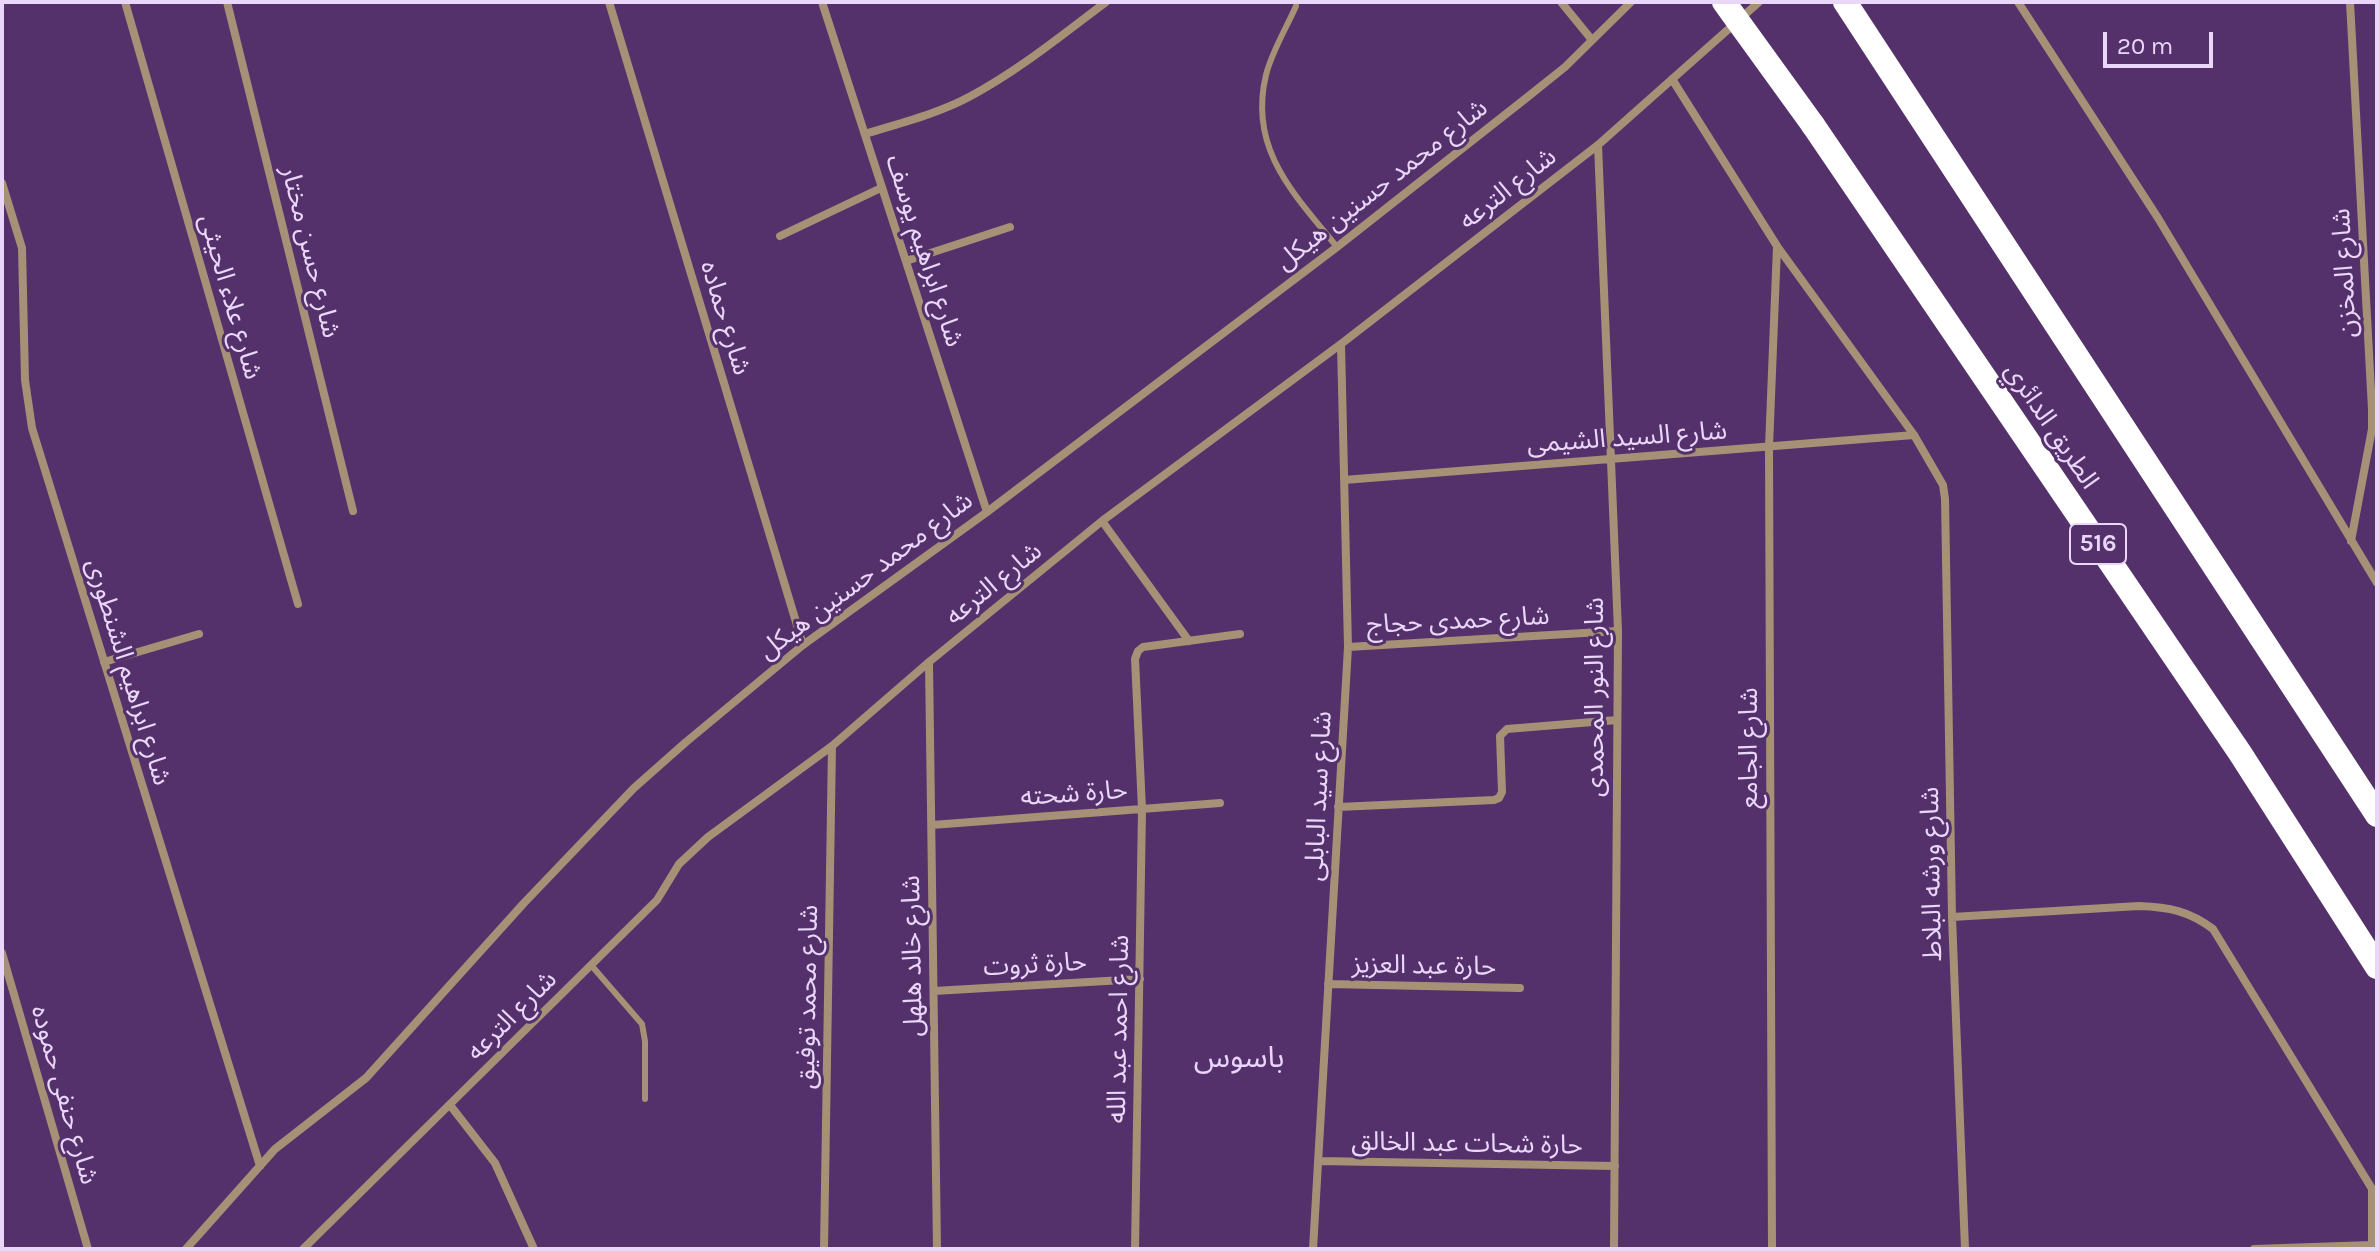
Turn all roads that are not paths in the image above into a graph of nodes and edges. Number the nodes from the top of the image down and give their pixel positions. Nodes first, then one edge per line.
1 (125, 2) edge
2 (227, 2) edge
3 (609, 2) edge
4 (823, 2) edge
5 (1106, 2) edge
6 (1561, 2) edge
7 (1631, 2) edge
8 (1724, 2) edge
9 (1759, 2) edge
10 (1845, 2) edge
11 (2018, 2) edge
12 (2350, 2) edge
13 (1296, 6) dead end
14 (1592, 40) junction
15 (1672, 79) junction
16 (865, 134) junction
17 (1598, 145) junction
18 (2, 183) edge
19 (881, 188) junction
20 (1010, 227) dead end
21 (780, 236) dead end
22 (1777, 246) junction
23 (1337, 247) junction
24 (906, 261) junction
25 (1341, 344) junction
26 (2377, 376) edge
27 (2371, 389) junction
28 (1914, 435) junction
29 (1769, 447) junction
30 (1610, 458) junction
31 (1344, 480) junction
32 (353, 511) dead end
33 (987, 512) junction
34 (1102, 521) junction
35 (2351, 541) junction
36 (2377, 583) edge
37 (298, 604) dead end
38 (1618, 631) junction
39 (199, 634) dead end
40 (1240, 634) dead end
41 (1189, 641) junction
42 (803, 645) junction
43 (1348, 647) junction
44 (104, 662) junction
45 (929, 662) junction
46 (1617, 720) junction
47 (832, 746) junction
48 (1220, 803) dead end
49 (1338, 807) junction
50 (1142, 809) junction
51 (2377, 815) edge
52 (932, 825) junction
53 (1952, 917) junction
54 (2, 953) edge
55 (591, 965) junction
56 (2377, 967) edge
57 (1140, 979) junction
58 (1328, 984) junction
59 (1520, 988) dead end
60 (934, 991) junction
61 (645, 1099) dead end
62 (450, 1105) junction
63 (1318, 1161) junction
64 (260, 1166) junction
65 (1615, 1166) junction
66 (2374, 1192) edge
67 (2372, 1247) edge
68 (88, 1249) edge
69 (186, 1249) edge
70 (303, 1249) edge
71 (534, 1249) edge
72 (824, 1249) edge
73 (937, 1249) edge
74 (1135, 1249) edge
75 (1313, 1249) edge
76 (1614, 1249) edge
77 (1772, 1249) edge
78 (1965, 1249) edge
79 (2254, 1249) edge

1 - 37 street, شارع علاء الحيثى
2 - 32 street, شارع حسن مختار
3 - 42 street, شارع حماده
4 - 16 street, شارع ابراهيم يوسف
5 - 16 street
6 - 14 street
7 - 14 street, شارع محمد حسنين هيكل
8 - 56 highway, الطريق الدائري / 516, bridge
9 - 15 street, شارع الترعه
10 - 51 highway
11 - 35 street
12 - 27 street, شارع المخزن
13 - 23 lane
14 - 23 street, شارع محمد حسنين هيكل
15 - 17 street, شارع الترعه
15 - 22 street
16 - 19 street, شارع ابراهيم يوسف
17 - 25 street, شارع الترعه
17 - 30 street, شارع النور المحمدى
18 - 44 street, شارع ابراهيم الشنطورى
19 - 21 street
19 - 24 street, شارع ابراهيم يوسف
20 - 24 street
22 - 28 street
22 - 29 street, شارع الجامع
23 - 33 street, شارع محمد حسنين هيكل
24 - 33 street, شارع ابراهيم يوسف
25 - 31 street, شارع سيد البابلى
25 - 34 street, شارع الترعه
26 - 27 street
27 - 35 street, شارع المخزن
28 - 29 street, شارع السيد الشيمى
28 - 53 street, شارع ورشه البلاط
29 - 30 street, شارع السيد الشيمى
29 - 77 street, شارع الجامع
30 - 31 street, شارع السيد الشيمى
30 - 38 street, شارع النور المحمدى
31 - 43 street, شارع سيد البابلى
33 - 42 street, شارع محمد حسنين هيكل
34 - 41 street
34 - 45 street, شارع الترعه
35 - 36 street
38 - 43 street, شارع حمدى حجاج
38 - 46 street, شارع النور المحمدى
39 - 44 street
40 - 41 street, شارع احمد عبد الله
41 - 50 street, شارع احمد عبد الله
42 - 64 street, شارع محمد حسنين هيكل
43 - 49 street, شارع سيد البابلى
44 - 64 street, شارع ابراهيم الشنطورى
45 - 47 street, شارع الترعه
45 - 52 street, شارع خالد هلهل
46 - 49 street
46 - 65 street, شارع النور المحمدى
47 - 55 street, شارع الترعه
47 - 72 street, شارع محمد توفيق
48 - 50 street, حارة شحته
49 - 58 street, شارع سيد البابلى
50 - 52 street, حارة شحته
50 - 57 street, شارع احمد عبد الله
52 - 60 street, شارع خالد هلهل
53 - 66 street
53 - 78 street, شارع ورشه البلاط
54 - 68 street, شارع حنفى حموده
55 - 61 lane
55 - 62 street, شارع الترعه
57 - 60 street, حارة ثروت
57 - 74 street, شارع احمد عبد الله
58 - 59 street, حارة عبد العزيز
58 - 63 street, شارع سيد البابلى
60 - 73 street, شارع خالد هلهل
62 - 70 street, شارع الترعه
62 - 71 street
63 - 65 street, حارة شحات عبد الخالق
63 - 75 street, شارع سيد البابلى
64 - 69 street, شارع محمد حسنين هيكل
65 - 76 street, شارع النور المحمدى
66 - 67 street
67 - 79 street

